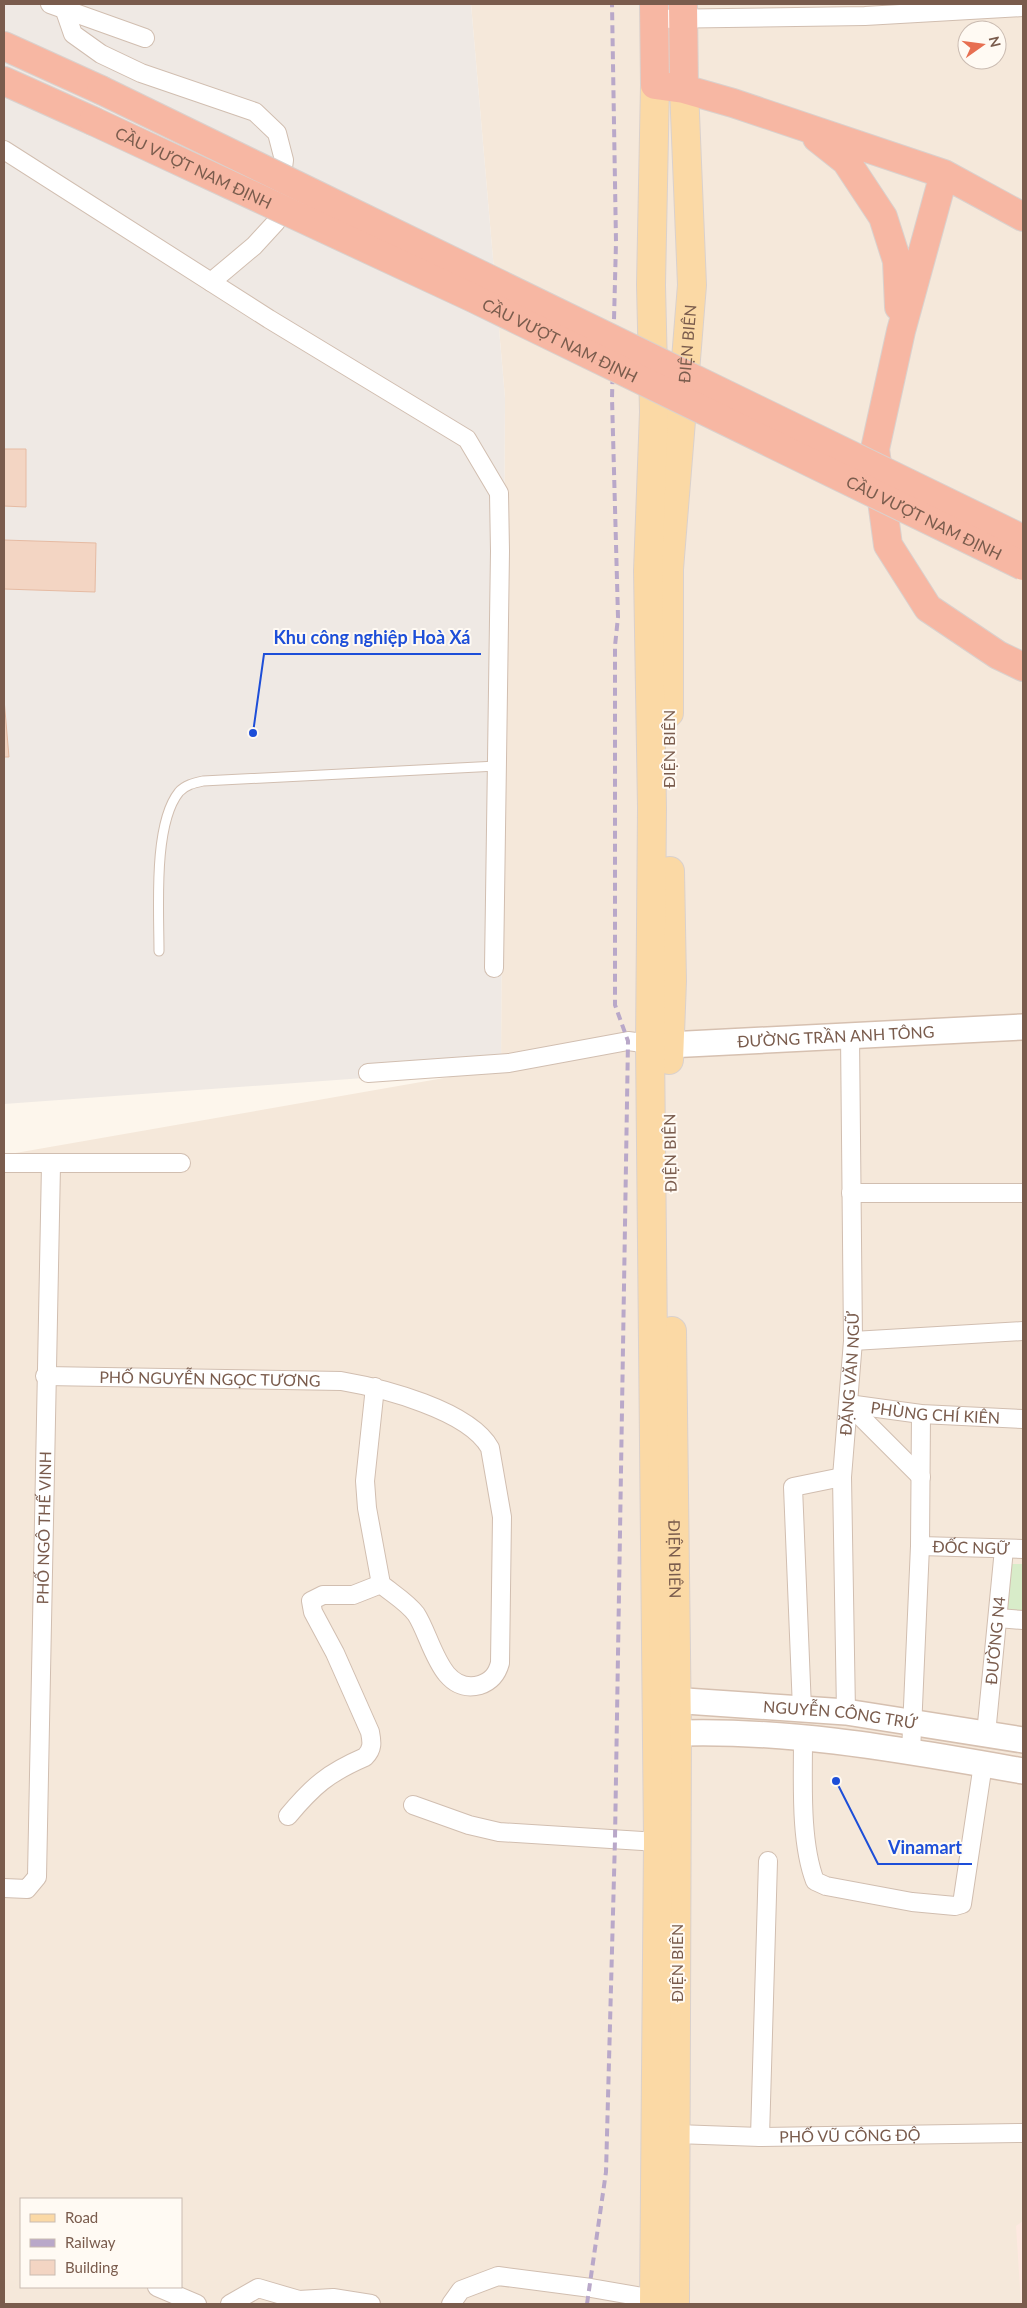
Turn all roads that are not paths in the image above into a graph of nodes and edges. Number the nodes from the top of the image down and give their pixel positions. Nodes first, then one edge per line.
1 (57, 6) edge
2 (1023, 7) edge
3 (683, 10) edge
4 (865, 10) edge
5 (654, 11) edge
6 (145, 38) dead end
7 (7, 44) edge
8 (4, 81) edge
9 (655, 85) junction
10 (684, 89) junction
11 (803, 126) junction
12 (4, 150) edge
13 (944, 174) junction
14 (1023, 217) edge
15 (211, 282) junction
16 (900, 331) junction
17 (1023, 539) edge
18 (1023, 566) edge
19 (1023, 667) edge
20 (497, 766) junction
21 (159, 951) dead end
22 (494, 968) dead end
23 (1023, 1027) edge
24 (850, 1035) junction
25 (659, 1044) junction
26 (368, 1073) dead end
27 (4, 1163) edge
28 (181, 1163) dead end
29 (51, 1165) junction
30 (851, 1193) junction
31 (1023, 1193) edge
32 (1023, 1331) edge
33 (853, 1341) junction
34 (45, 1376) junction
35 (374, 1387) junction
36 (848, 1404) junction
37 (921, 1414) junction
38 (1023, 1419) edge
39 (842, 1477) junction
40 (921, 1477) junction
41 (920, 1546) junction
42 (1004, 1549) junction
43 (1023, 1549) edge
44 (381, 1584) junction
45 (998, 1618) junction
46 (1023, 1620) edge
47 (666, 1700) junction
48 (802, 1709) junction
49 (846, 1712) junction
50 (912, 1722) junction
51 (666, 1734) junction
52 (986, 1734) junction
53 (802, 1739) junction
54 (1023, 1740) edge
55 (911, 1752) junction
56 (983, 1764) junction
57 (1023, 1772) edge
58 (413, 1804) dead end
59 (288, 1816) dead end
60 (658, 1842) junction
61 (768, 1861) dead end
62 (4, 1888) edge
63 (1023, 2133) edge
64 (676, 2134) junction
65 (760, 2137) junction
66 (159, 2288) edge
67 (661, 2302) edge
68 (197, 2304) edge
69 (230, 2304) edge
70 (372, 2304) edge
71 (451, 2304) edge

1 - 6 street
1 - 15 street
2 - 4 street
3 - 4 street
3 - 5 street
3 - 10 highway, ĐIỆN BIÊN
5 - 9 highway, ĐIỆN BIÊN
7 - 17 highway, CẦU VƯỢT NAM ĐỊNH, bridge
8 - 18 highway, CẦU VƯỢT NAM ĐỊNH, bridge
9 - 10 highway
9 - 25 main road, ĐIỆN BIÊN
10 - 11 highway
10 - 25 main road, ĐIỆN BIÊN
11 - 13 highway
11 - 16 highway
12 - 15 street
13 - 14 highway
13 - 16 highway
15 - 20 street
16 - 19 highway
20 - 21 lane
20 - 22 street
23 - 24 street, ĐƯỜNG TRẦN ANH TÔNG
24 - 25 street, ĐƯỜNG TRẦN ANH TÔNG
24 - 30 street, ĐẶNG VĂN NGỮ
25 - 26 street
25 - 47 main road, ĐIỆN BIÊN
27 - 29 street
28 - 29 street
29 - 34 street, PHỐ NGÔ THẾ VINH
30 - 31 street
30 - 33 street, ĐẶNG VĂN NGỮ
32 - 33 street
33 - 36 street, ĐẶNG VĂN NGỮ
34 - 35 street, PHỐ NGUYỄN NGỌC TƯƠNG
34 - 62 street, PHỐ NGÔ THẾ VINH
35 - 44 street
35 - 44 street, PHỐ NGUYỄN NGỌC TƯƠNG
36 - 37 street, PHÙNG CHÍ KIÊN
36 - 39 street, ĐẶNG VĂN NGỮ
36 - 40 street
37 - 38 street, PHÙNG CHÍ KIÊN
37 - 40 street
39 - 48 street
39 - 49 street, ĐẶNG VĂN NGỮ
40 - 41 street
41 - 42 street, ĐỐC NGỮ
41 - 50 street
42 - 43 street, ĐỐC NGỮ
42 - 45 street, ĐƯỜNG N4
44 - 59 street
45 - 46 street
45 - 52 street, ĐƯỜNG N4
47 - 48 street, NGUYỄN CÔNG TRỨ
47 - 51 main road, ĐIỆN BIÊN
48 - 49 street, NGUYỄN CÔNG TRỨ
49 - 50 street, NGUYỄN CÔNG TRỨ
50 - 52 street, NGUYỄN CÔNG TRỨ
50 - 55 street
51 - 53 street, NGUYỄN CÔNG TRỨ
51 - 60 main road, ĐIỆN BIÊN
51 - 64 main road, ĐIỆN BIÊN
52 - 54 street, NGUYỄN CÔNG TRỨ
53 - 55 street, NGUYỄN CÔNG TRỨ
53 - 56 street
55 - 56 street, NGUYỄN CÔNG TRỨ
56 - 57 street, NGUYỄN CÔNG TRỨ
58 - 60 street
60 - 67 main road, ĐIỆN BIÊN
61 - 65 street
63 - 65 street, PHỐ VŨ CÔNG ĐỘ
64 - 65 street, PHỐ VŨ CÔNG ĐỘ
64 - 67 main road, ĐIỆN BIÊN
66 - 68 street
67 - 71 street
69 - 70 street

